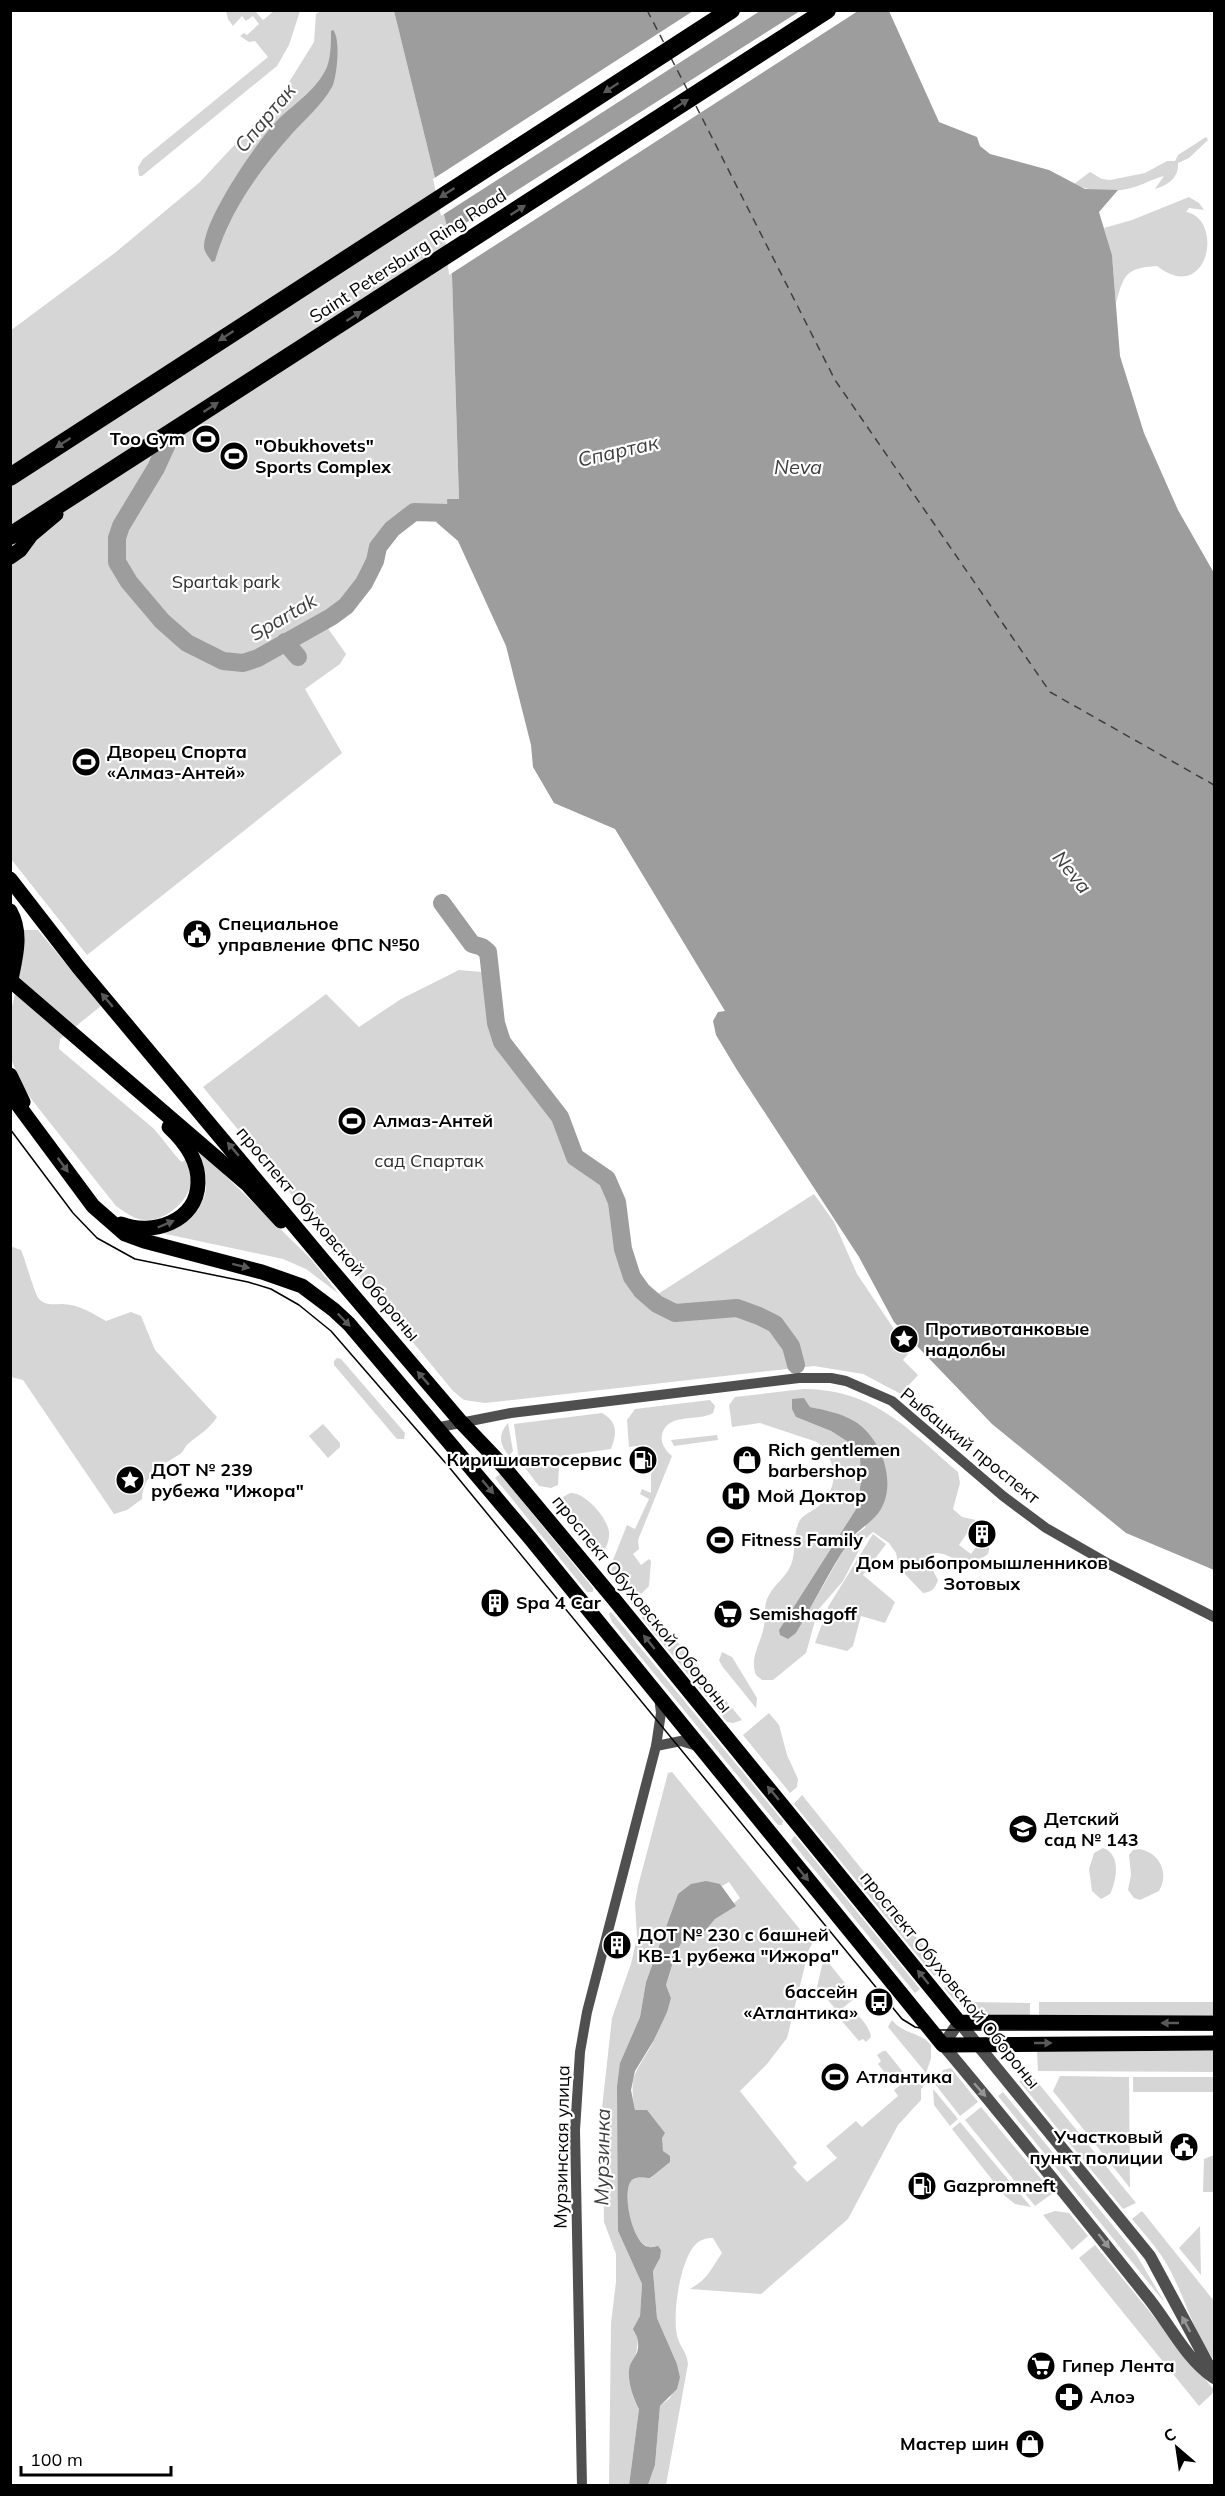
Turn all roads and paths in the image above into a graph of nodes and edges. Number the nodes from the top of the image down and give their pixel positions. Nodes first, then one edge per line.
1 (731, 10) edge
2 (827, 10) edge
3 (10, 477) edge
4 (92, 484) junction
5 (10, 536) edge
6 (10, 557) edge
7 (10, 879) edge
8 (10, 911) edge
9 (10, 982) edge
10 (10, 1075) edge
11 (131, 1084) junction
12 (10, 1094) edge
13 (33, 1124) junction
14 (93, 1206) junction
15 (323, 1260) junction
16 (461, 1422) junction
17 (435, 1428) junction
18 (613, 1598) junction
19 (593, 1615) junction
20 (1215, 1617) edge
21 (659, 1696) junction
22 (656, 1746) junction
23 (700, 1747) junction
24 (799, 1825) junction
25 (778, 1842) junction
26 (959, 2022) junction
27 (1215, 2023) edge
28 (1215, 2043) edge
29 (977, 2044) junction
30 (943, 2045) junction
31 (1215, 2376) edge
32 (582, 2486) edge

1 -> 3 highway, Saint Petersburg Ring Road
4 -> 2 highway, Saint Petersburg Ring Road
4 - 5 highway, Saint Petersburg Ring Road
4 - 6 main road
15 -> 7 main road, проспект Обуховской Обороны
8 - 9 main road
9 - 11 main road
10 - 13 main road
14 -> 11 main road
11 - 15 main road
12 - 13 main road
13 -> 14 main road
14 -> 17 main road, проспект Обуховской Обороны
16 -> 15 main road, проспект Обуховской Обороны
16 - 17 street, Рыбацкий проспект
16 - 18 main road, проспект Обуховской Обороны
16 - 20 street, Рыбацкий проспект
17 -> 19 main road, проспект Обуховской Обороны
18 - 19 main road
24 -> 18 main road, проспект Обуховской Обороны
19 - 21 main road, проспект Обуховской Обороны
21 - 22 street, Мурзинская улица
21 - 23 main road, проспект Обуховской Обороны
22 - 23 street
22 - 32 street, Мурзинская улица
23 - 25 main road, проспект Обуховской Обороны
24 - 25 main road
26 -> 24 main road, проспект Обуховской Обороны
25 -> 30 main road, проспект Обуховской Обороны
27 -> 26 main road
26 - 29 street, проспект Обуховской Обороны
26 - 30 street
29 -> 28 main road
29 - 30 main road
31 -> 29 street, проспект Обуховской Обороны
30 -> 31 street, проспект Обуховской Обороны

